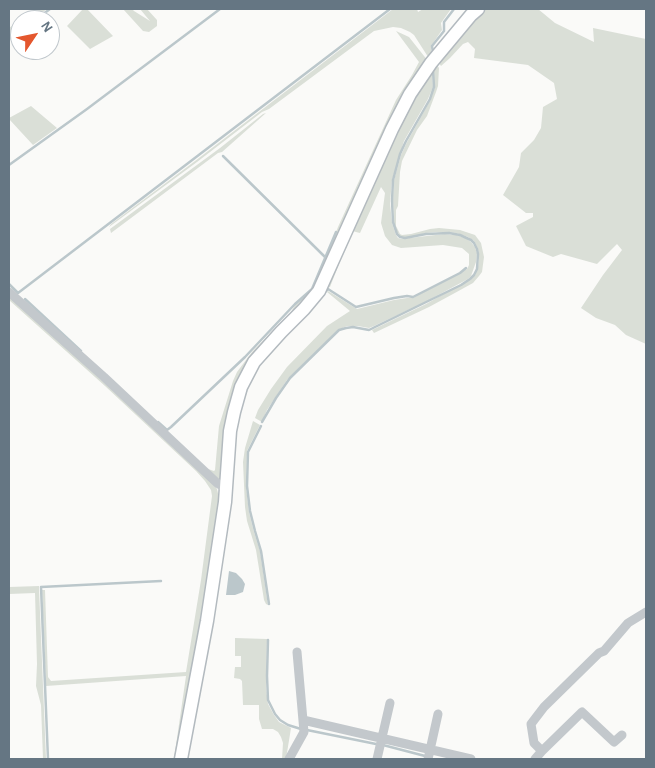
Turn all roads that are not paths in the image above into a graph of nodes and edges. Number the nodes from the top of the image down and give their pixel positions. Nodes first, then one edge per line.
1 (478, 9) edge
2 (9, 292) edge
3 (226, 488) junction
4 (646, 612) edge
5 (297, 652) dead end
6 (390, 703) dead end
7 (438, 714) dead end
8 (303, 720) junction
9 (622, 735) dead end
10 (382, 738) junction
11 (430, 749) junction
12 (542, 751) junction
13 (181, 759) edge
14 (289, 759) edge
15 (377, 759) edge
16 (428, 759) edge
17 (471, 759) edge
18 (535, 759) edge

1 - 3 street
2 - 3 street
3 - 13 street
4 - 12 street
5 - 8 street
6 - 10 street
7 - 11 street
8 - 10 street
8 - 14 street
9 - 12 street
10 - 11 street
10 - 15 street
11 - 16 street
11 - 17 street
12 - 18 street

